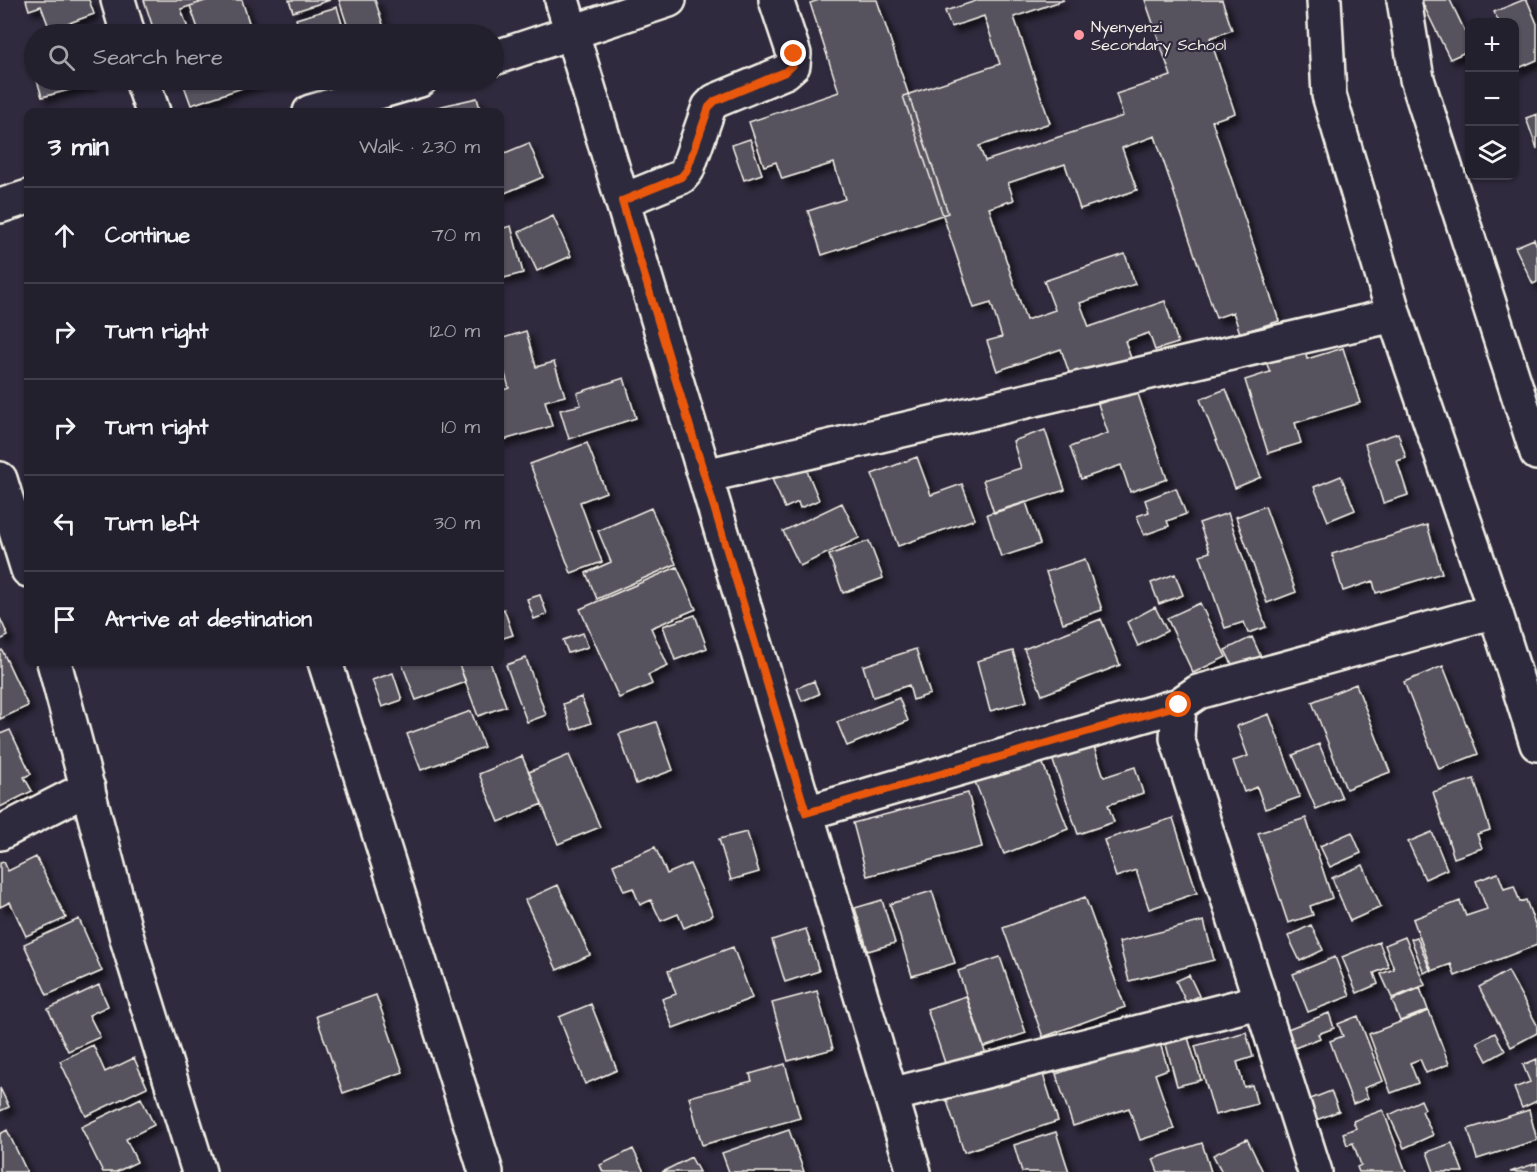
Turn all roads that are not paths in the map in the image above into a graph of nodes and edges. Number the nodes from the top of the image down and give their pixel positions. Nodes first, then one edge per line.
1 (118, 0) edge
2 (562, 0) edge
3 (669, 0) edge
4 (776, 0) edge
5 (1324, 0) edge
6 (1404, 0) edge
7 (125, 24) edge
8 (572, 34) junction
9 (504, 54) edge
10 (145, 90) edge
11 (386, 90) edge
12 (152, 108) edge
13 (324, 108) edge
14 (24, 198) edge
15 (622, 201) junction
16 (0, 206) edge
17 (1394, 315) junction
18 (1537, 453) edge
19 (705, 476) junction
20 (0, 479) edge
21 (24, 557) edge
22 (1495, 611) junction
23 (55, 666) edge
24 (327, 666) edge
25 (1179, 705) junction
26 (1537, 744) edge
27 (88, 788) junction
28 (806, 813) junction
29 (0, 832) edge
30 (1262, 1001) junction
31 (891, 1095) junction
32 (199, 1172) edge
33 (486, 1172) edge
34 (914, 1172) edge
35 (1315, 1172) edge

1 - 7 street
2 - 8 street
3 - 8 street
4 - 15 street
5 - 17 street
6 - 18 street
8 - 9 street
8 - 15 street
10 - 12 street
11 - 13 street
14 - 16 street
15 - 19 street
17 - 19 street
17 - 22 street
19 - 28 street
20 - 21 street
22 - 25 street
22 - 26 street
23 - 27 street
24 - 33 street
25 - 28 street
25 - 30 street
27 - 29 street
27 - 32 street
28 - 31 street
30 - 31 street
30 - 35 street
31 - 34 street

